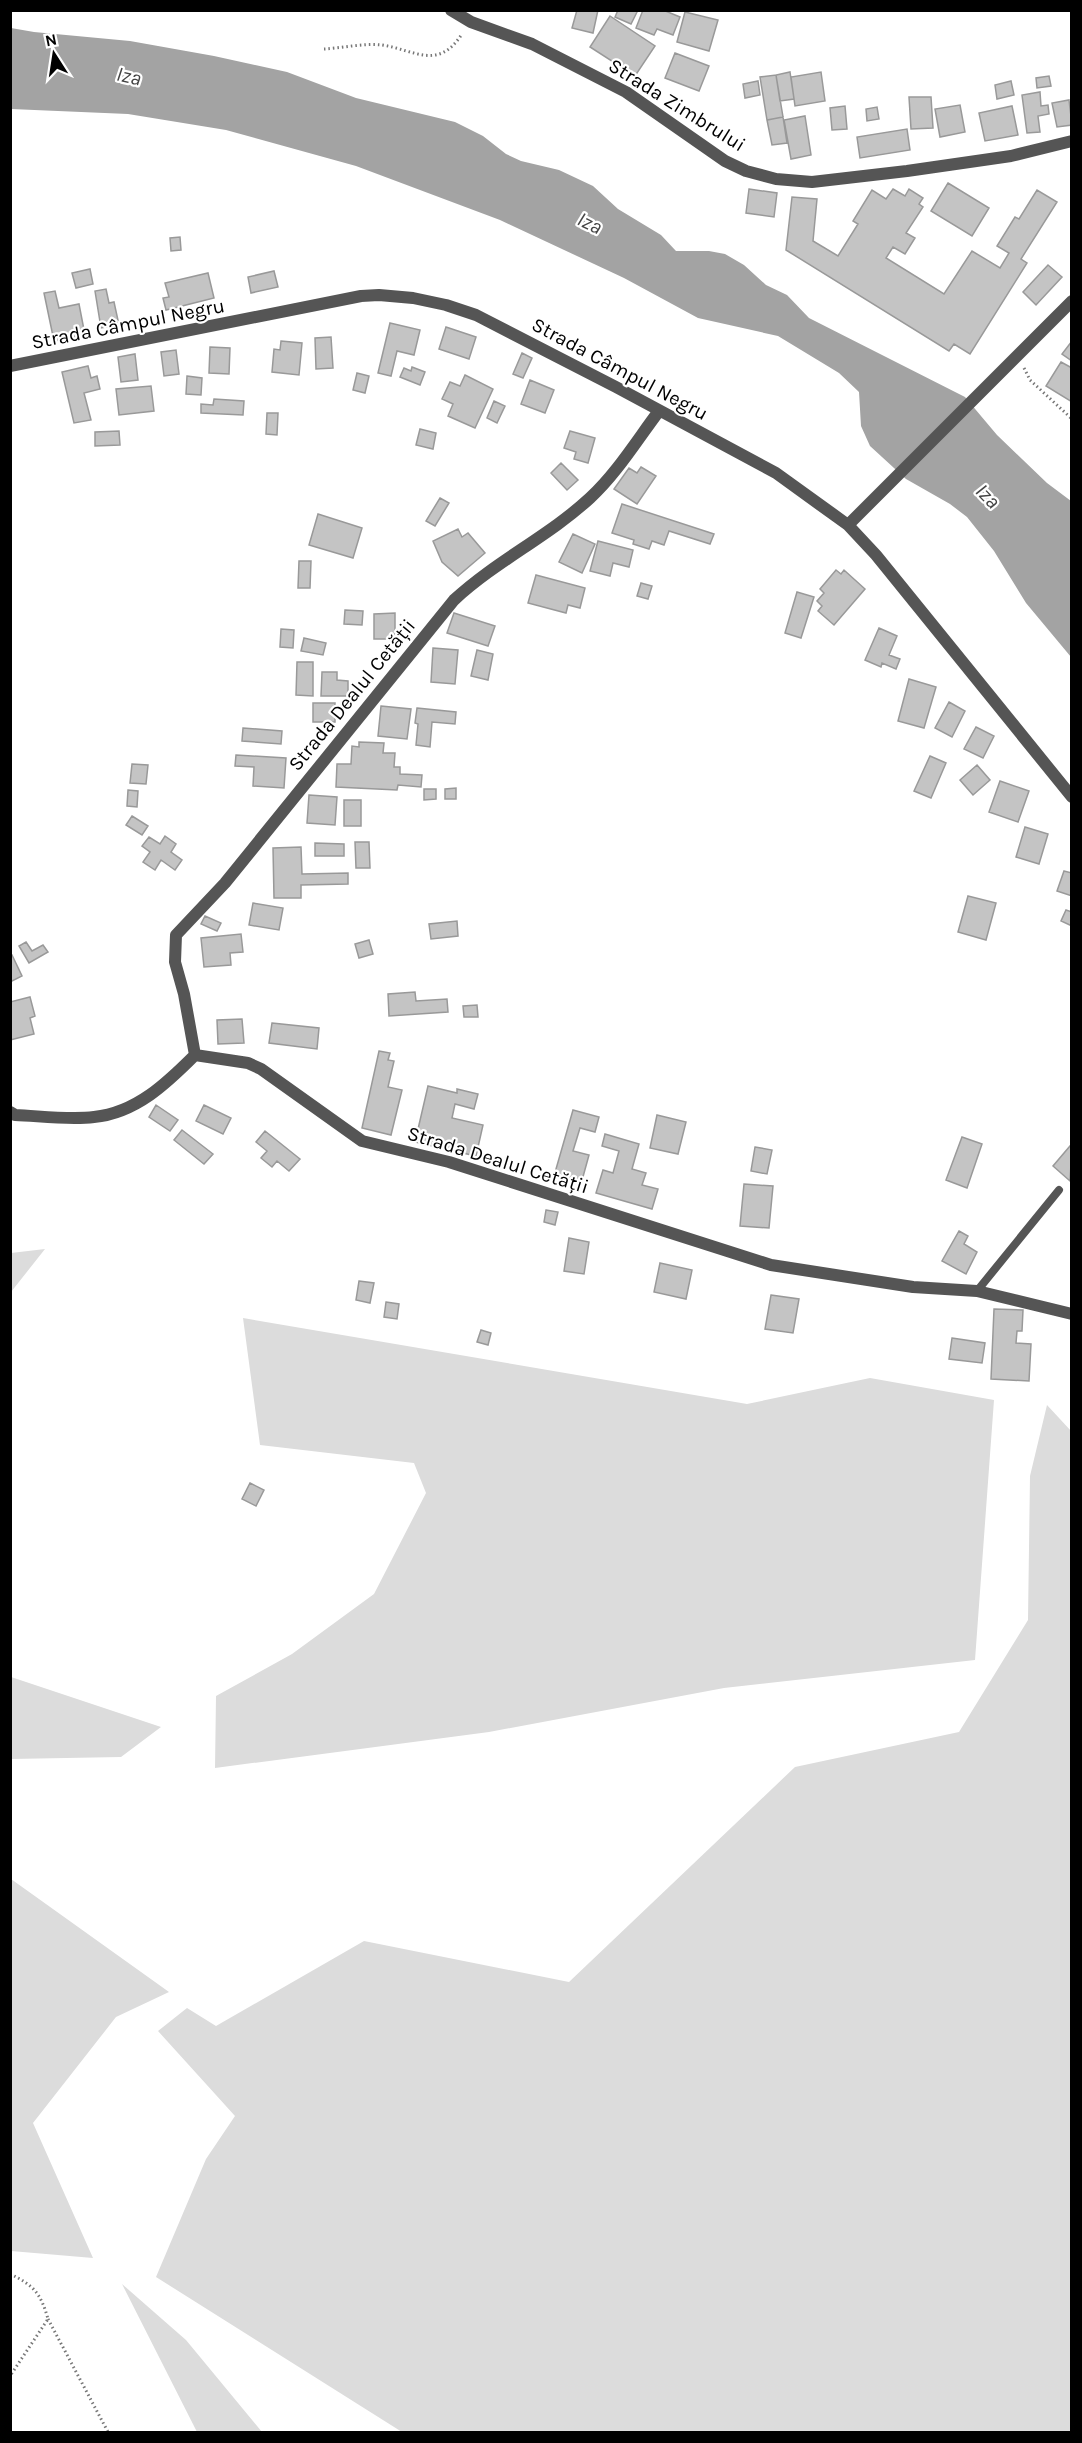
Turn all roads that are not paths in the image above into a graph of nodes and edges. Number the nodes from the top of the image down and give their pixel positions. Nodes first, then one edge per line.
1 (454, 12) edge
2 (1071, 141) edge
3 (1071, 301) edge
4 (10, 366) edge
5 (659, 411) junction
6 (848, 525) junction
7 (1071, 797) edge
8 (195, 1055) junction
9 (10, 1112) edge
10 (1059, 1190) dead end
11 (977, 1292) junction
12 (1071, 1314) edge

1 - 2 street, Strada Zimbrului
3 - 6 street
4 - 5 street, Strada Câmpul Negru
5 - 6 street, Strada Câmpul Negru
5 - 8 street, Strada Dealul Cetății
6 - 7 street, Strada Câmpul Negru
8 - 9 street
8 - 11 street, Strada Dealul Cetății
10 - 11 lane
11 - 12 street, Strada Dealul Cetății

